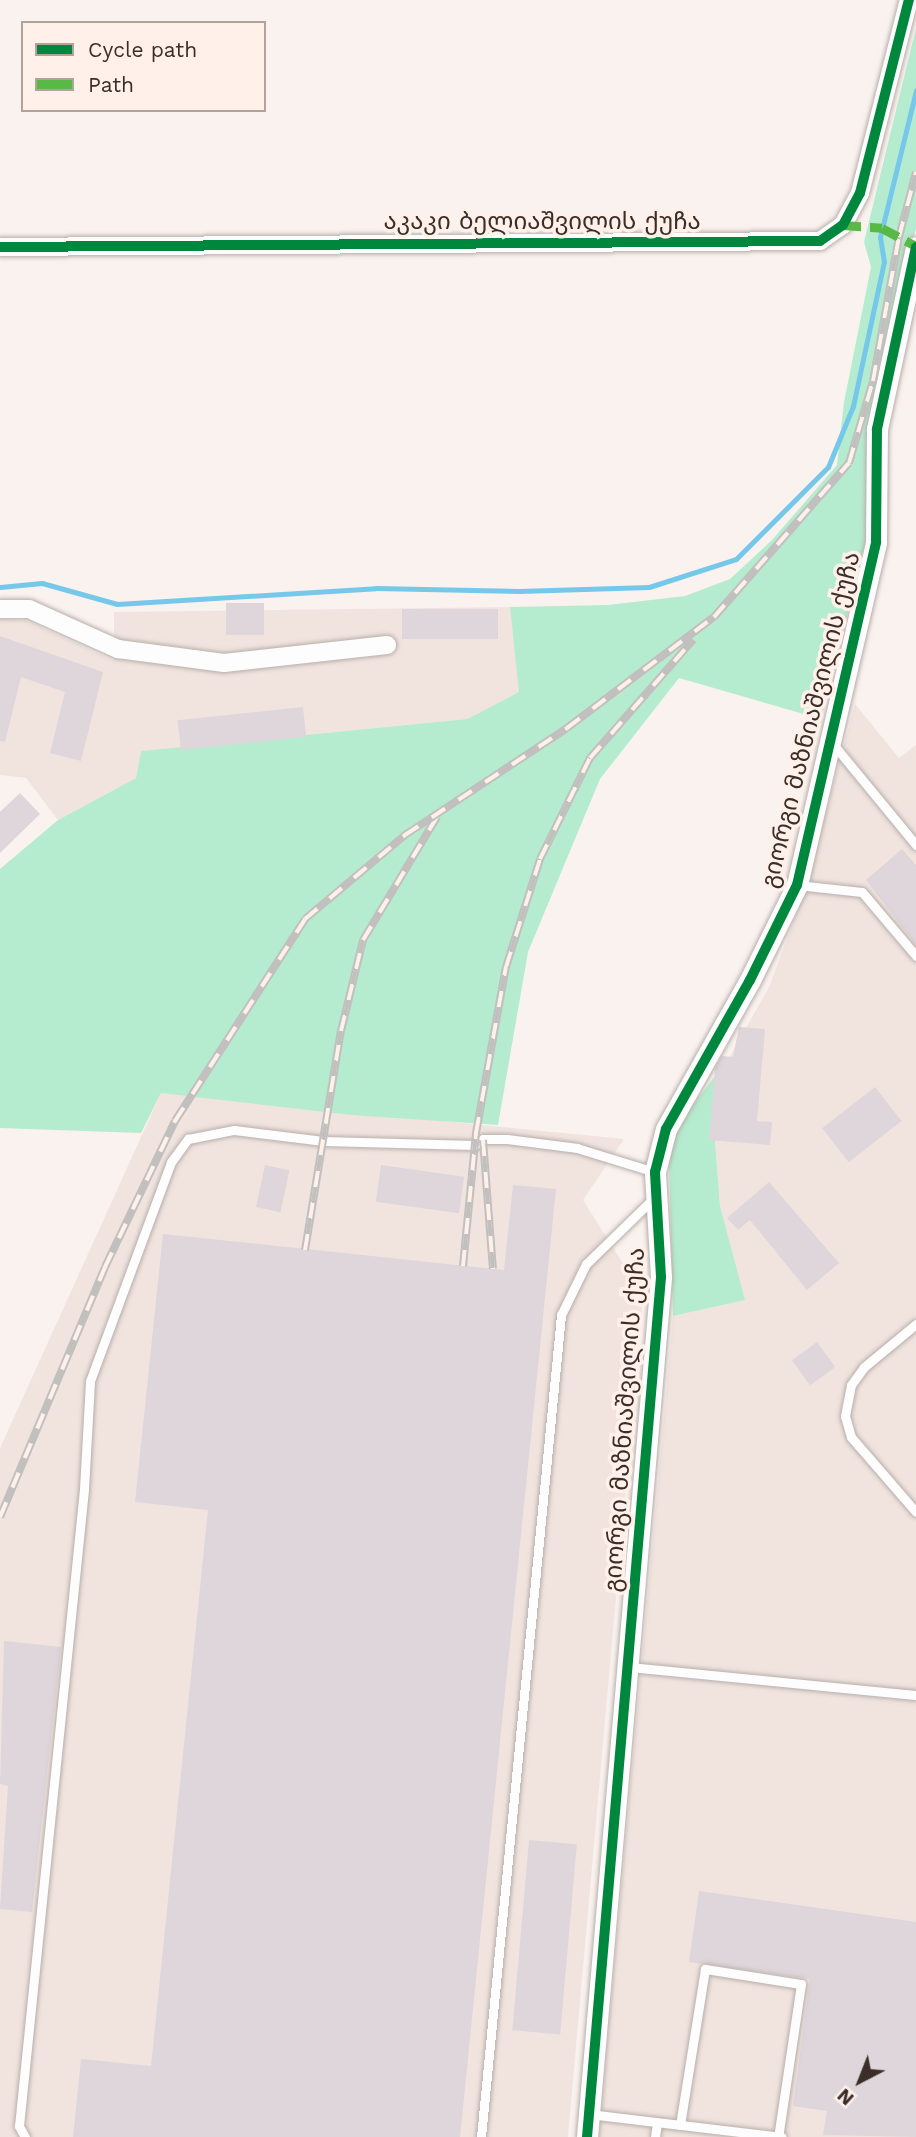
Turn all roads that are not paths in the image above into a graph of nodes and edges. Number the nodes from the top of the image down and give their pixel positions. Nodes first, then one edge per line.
1 (909, 0) edge
2 (0, 247) edge
3 (916, 247) edge
4 (0, 608) edge
5 (387, 645) dead end
6 (831, 741) junction
7 (916, 845) edge
8 (797, 885) junction
9 (916, 956) edge
10 (655, 1172) junction
11 (656, 1196) junction
12 (916, 1324) edge
13 (916, 1512) edge
14 (629, 1667) junction
15 (916, 1695) edge
16 (589, 2114) junction
17 (657, 2122) junction
18 (680, 2125) junction
19 (25, 2137) edge
20 (481, 2137) edge
21 (587, 2137) edge
22 (655, 2137) edge
23 (779, 2137) edge

1 - 2 street, აკაკი ბელიაშვილის ქუჩა
3 - 6 street, გიორგი მაზნიაშვილის ქუჩა
4 - 5 street
6 - 7 lane
6 - 8 street, გიორგი მაზნიაშვილის ქუჩა
8 - 9 lane
8 - 10 street, გიორგი მაზნიაშვილის ქუჩა
10 - 11 street, გიორგი მაზნიაშვილის ქუჩა
10 - 19 lane
11 - 14 street, გიორგი მაზნიაშვილის ქუჩა
11 - 20 lane
12 - 13 lane
14 - 15 lane
14 - 16 street, გიორგი მაზნიაშვილის ქუჩა
16 - 17 lane
16 - 21 street, გიორგი მაზნიაშვილის ქუჩა
17 - 18 lane
17 - 22 lane
18 - 23 lane
18 - 23 lane

